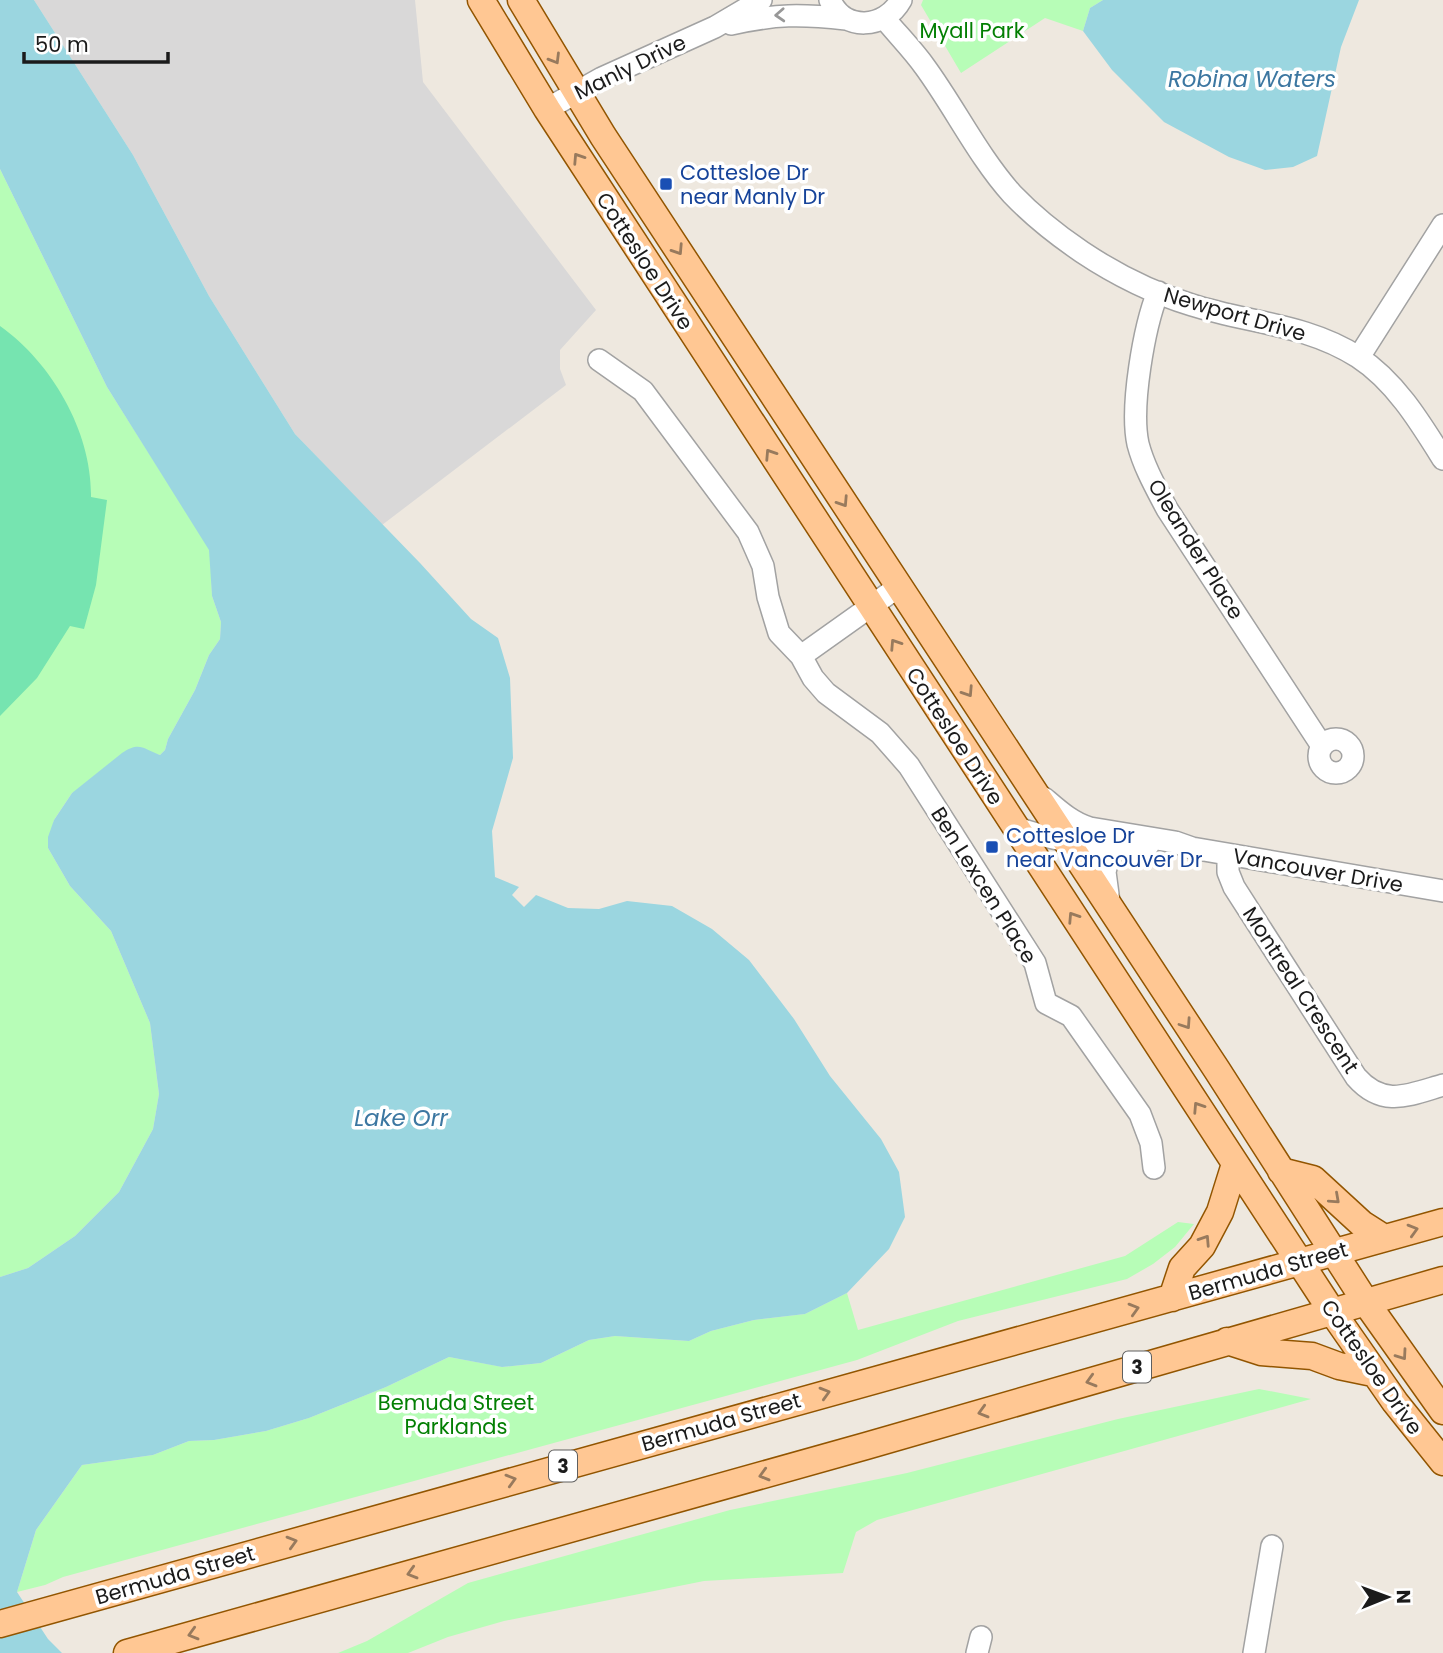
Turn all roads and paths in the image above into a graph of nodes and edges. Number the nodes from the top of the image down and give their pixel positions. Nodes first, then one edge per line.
1 (481, 0) edge
2 (521, 0) edge
3 (761, 0) edge
4 (830, 0) edge
5 (901, 0) edge
6 (884, 18) junction
7 (846, 19) junction
8 (715, 27) junction
9 (576, 93) junction
10 (547, 108) junction
11 (1443, 225) edge
12 (1158, 292) junction
13 (1359, 357) junction
14 (599, 360) dead end
15 (1443, 459) edge
16 (898, 587) junction
17 (870, 606) junction
18 (801, 656) junction
19 (1322, 746) dead end
20 (1031, 788) junction
21 (1015, 827) junction
22 (1064, 839) junction
23 (1125, 845) junction
24 (1192, 848) junction
25 (1228, 855) junction
26 (1443, 891) edge
27 (1111, 911) junction
28 (1443, 1085) edge
29 (1235, 1164) junction
30 (1154, 1168) dead end
31 (1281, 1171) junction
32 (1443, 1222) edge
33 (1384, 1238) junction
34 (1334, 1252) junction
35 (1300, 1262) junction
36 (1443, 1280) edge
37 (1172, 1298) junction
38 (1365, 1301) junction
39 (1331, 1310) junction
40 (1227, 1341) junction
41 (1373, 1373) junction
42 (1442, 1404) edge
43 (1443, 1462) edge
44 (1272, 1546) dead end
45 (0, 1624) edge
46 (127, 1653) edge
47 (1254, 1653) edge

1 - 10 main road, Cottesloe Drive
2 -> 9 main road, Cottesloe Drive
3 - 8 street, Manly Drive
4 - 7 street
5 - 6 street
6 - 7 street, Manly Drive
6 - 12 street, Newport Drive
7 -> 8 street, Manly Drive
8 - 9 street, Manly Drive
9 - 10 street, Manly Drive
9 -> 16 main road, Cottesloe Drive
17 -> 10 main road, Cottesloe Drive
11 - 13 street
12 - 13 street, Newport Drive
12 - 19 street, Oleander Place
13 - 15 street, Newport Drive
14 - 18 street, Ben Lexcen Place
16 - 17 street
16 -> 20 main road, Cottesloe Drive
17 - 18 street
21 -> 17 main road, Cottesloe Drive
18 - 30 street, Ben Lexcen Place
20 - 22 main road, Cottesloe Drive
20 - 24 street, Vancouver Drive
21 - 22 street, Vancouver Drive
29 -> 21 main road, Cottesloe Drive
22 - 23 street, Vancouver Drive
22 - 27 main road, Cottesloe Drive
23 - 24 street, Vancouver Drive
23 - 27 street
24 - 25 street, Vancouver Drive
25 - 26 street, Vancouver Drive
25 - 28 street, Montreal Crescent
27 -> 31 main road, Cottesloe Drive
29 - 35 main road, Cottesloe Drive
37 -> 29 main road
31 -> 33 main road
31 - 34 main road, Cottesloe Drive
33 -> 32 main road, Bermuda Street / 3
33 - 34 main road, Bermuda Street / 3
34 - 35 main road, Bermuda Street / 3
34 - 38 main road, Cottesloe Drive
35 - 37 main road, Bermuda Street / 3
35 - 39 main road, Cottesloe Drive
36 - 38 main road, 3
45 -> 37 main road, Bermuda Street / 3
38 - 39 main road, 3
38 -> 42 main road, Cottesloe Drive
39 - 40 main road, 3
39 - 41 main road, Cottesloe Drive
40 - 41 main road
40 -> 46 main road, 3
41 - 43 main road, Cottesloe Drive
44 - 47 street

